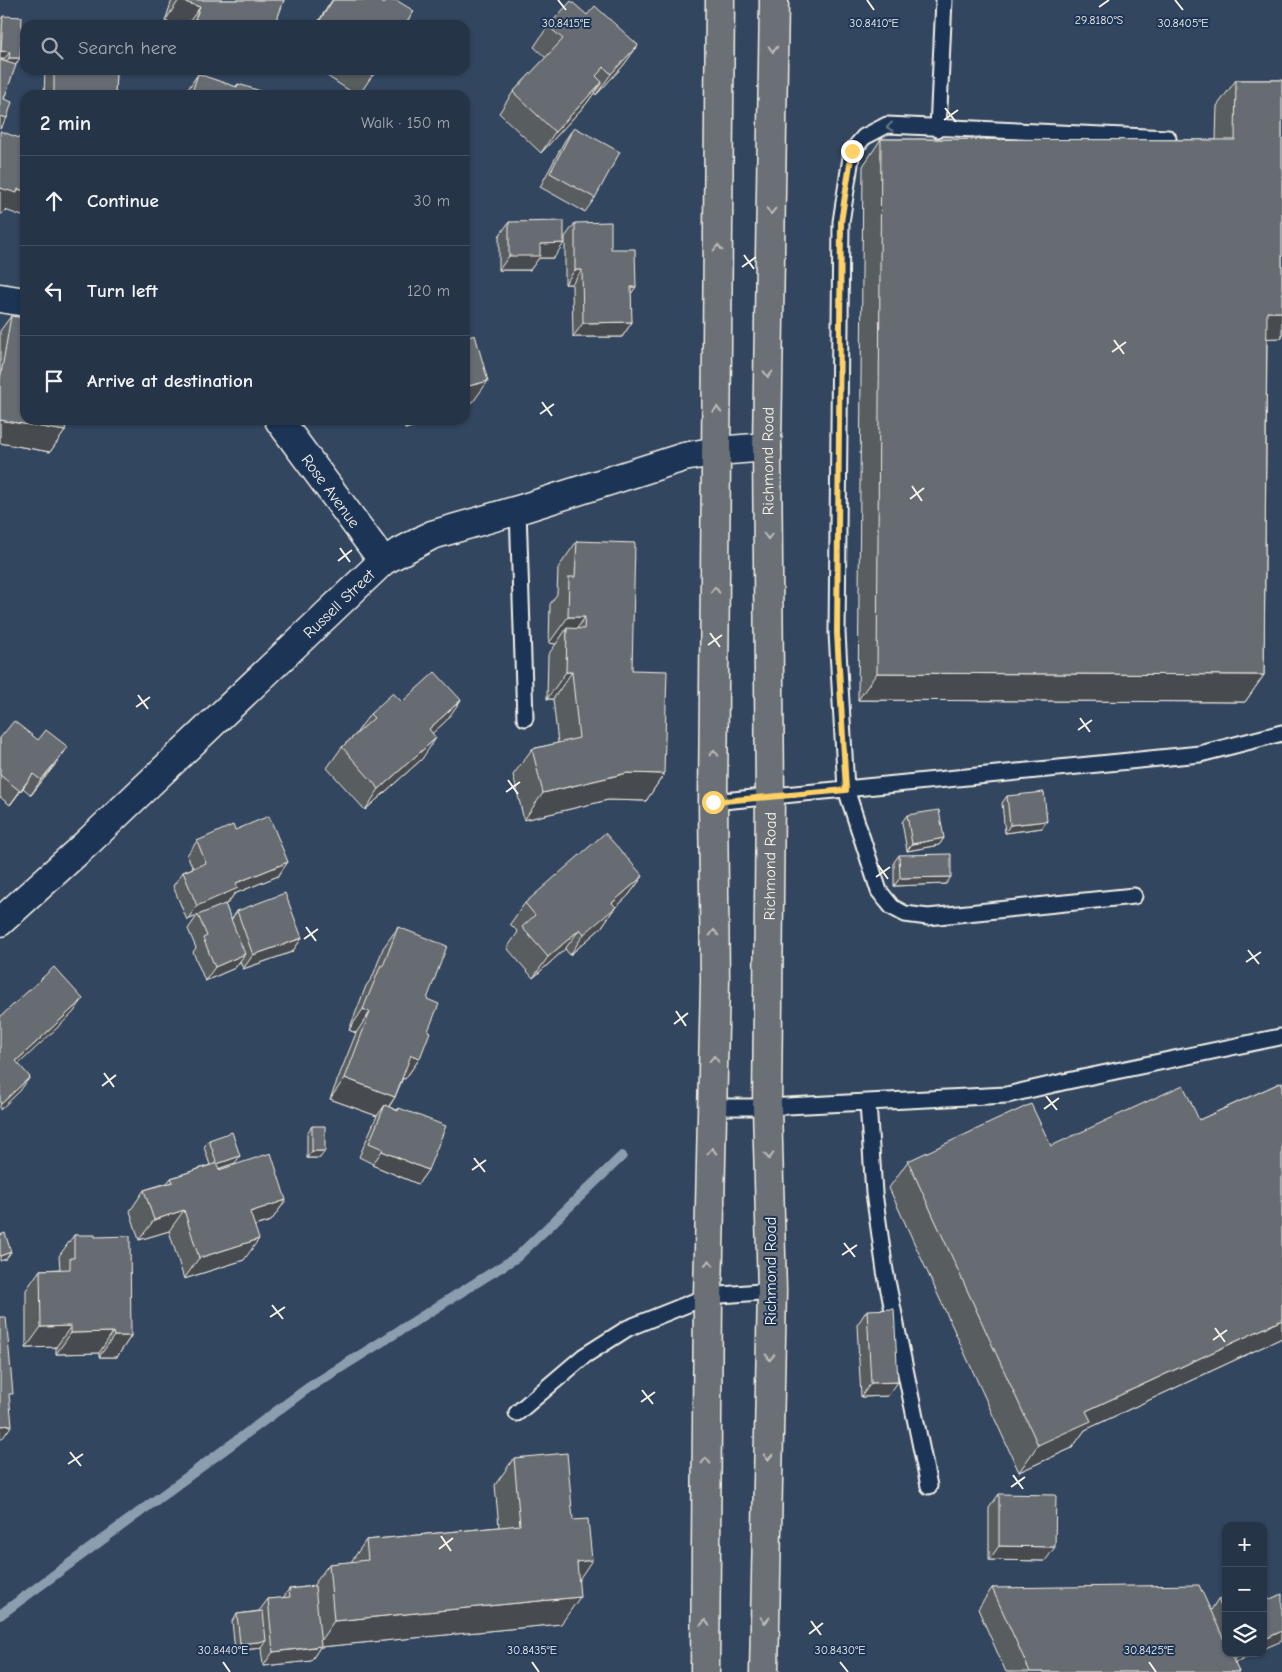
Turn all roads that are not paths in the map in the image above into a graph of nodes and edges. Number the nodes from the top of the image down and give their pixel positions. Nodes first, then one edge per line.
1 (720, 0) edge
2 (774, 0) edge
3 (944, 0) edge
4 (938, 129) junction
5 (1168, 138) edge
6 (0, 298) edge
7 (20, 301) edge
8 (283, 425) edge
9 (767, 447) junction
10 (717, 451) junction
11 (518, 510) junction
12 (383, 561) junction
13 (524, 718) dead end
14 (1282, 733) edge
15 (846, 790) junction
16 (770, 797) junction
17 (713, 802) junction
18 (1134, 896) dead end
19 (0, 922) edge
20 (1280, 1037) dead end
21 (868, 1103) junction
22 (713, 1107) junction
23 (768, 1107) junction
24 (772, 1290) junction
25 (708, 1296) junction
26 (517, 1414) dead end
27 (929, 1486) dead end
28 (705, 1672) edge
29 (764, 1672) edge

10 -> 1 highway
2 -> 9 highway, Richmond Road
3 - 4 lane
4 - 5 lane
4 -> 15 lane
6 - 7 street
8 - 12 street, Rose Avenue
9 - 10 street, Russell Street
9 -> 16 highway, Richmond Road
10 - 11 street, Russell Street
17 -> 10 highway
11 - 12 street, Russell Street
11 - 13 lane
12 - 19 street, Russell Street
14 - 15 lane
15 - 16 lane
15 - 18 lane
16 - 17 lane
16 - 23 highway, Richmond Road
22 -> 17 highway
20 - 21 lane
21 - 23 lane
21 - 27 lane
22 - 23 lane
25 -> 22 highway
23 -> 24 highway, Richmond Road
24 - 25 lane
24 -> 29 highway, Richmond Road
25 - 26 lane
28 -> 25 highway

